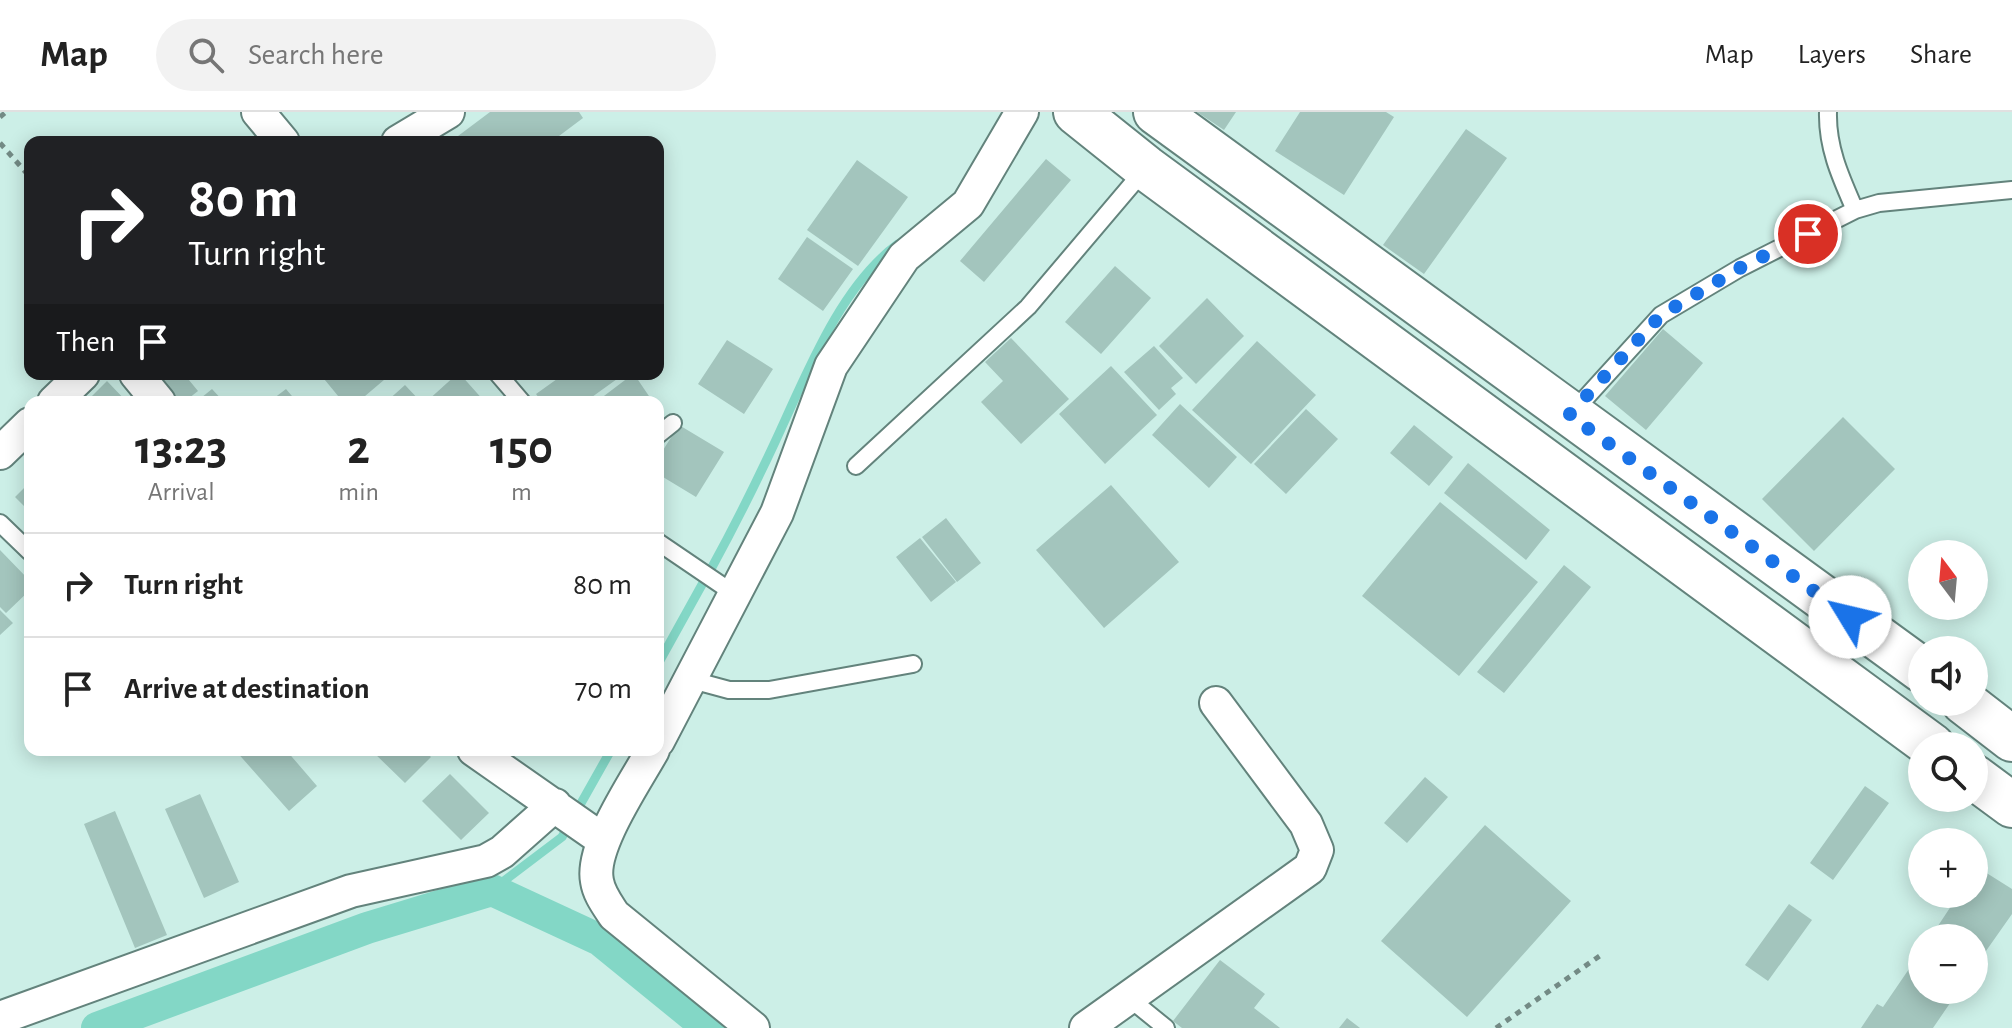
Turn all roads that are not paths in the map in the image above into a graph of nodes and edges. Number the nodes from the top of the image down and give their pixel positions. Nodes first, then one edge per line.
1 (258, 112) edge
2 (448, 112) edge
3 (1022, 112) edge
4 (1076, 112) edge
5 (1156, 112) edge
6 (1828, 112) edge
7 (278, 136) edge
8 (408, 136) edge
9 (1146, 168) junction
10 (2012, 190) edge
11 (1855, 210) junction
12 (77, 380) edge
13 (141, 380) edge
14 (503, 380) edge
15 (60, 396) edge
16 (154, 396) edge
17 (517, 396) edge
18 (1569, 415) junction
19 (673, 423) dead end
20 (24, 430) edge
21 (664, 430) edge
22 (0, 453) edge
23 (856, 466) dead end
24 (0, 523) edge
25 (24, 546) edge
26 (664, 546) edge
27 (736, 595) junction
28 (1908, 660) edge
29 (913, 664) dead end
30 (692, 680) junction
31 (1216, 703) dead end
32 (1982, 716) edge
33 (664, 730) edge
34 (1913, 732) edge
35 (2012, 739) edge
36 (483, 756) edge
37 (650, 756) edge
38 (1988, 787) edge
39 (555, 805) junction
40 (2012, 805) edge
41 (603, 840) junction
42 (1129, 998) junction
43 (0, 1018) edge
44 (753, 1028) edge
45 (1086, 1028) edge
46 (1166, 1028) edge

1 - 7 street
2 - 8 street
3 - 27 street
4 - 9 main road
5 - 18 main road
6 - 11 lane
9 - 23 lane
9 - 34 main road
10 - 11 lane
11 - 18 lane
12 - 15 street
13 - 16 street
14 - 17 lane
18 - 28 main road
19 - 21 lane
20 - 22 street
24 - 25 lane
26 - 27 lane
27 - 30 street
29 - 30 lane
30 - 33 street
31 - 42 street
32 - 35 main road
36 - 39 street
37 - 41 street
38 - 40 main road
39 - 41 street
39 - 43 street
41 - 44 street
42 - 45 street
42 - 46 lane

